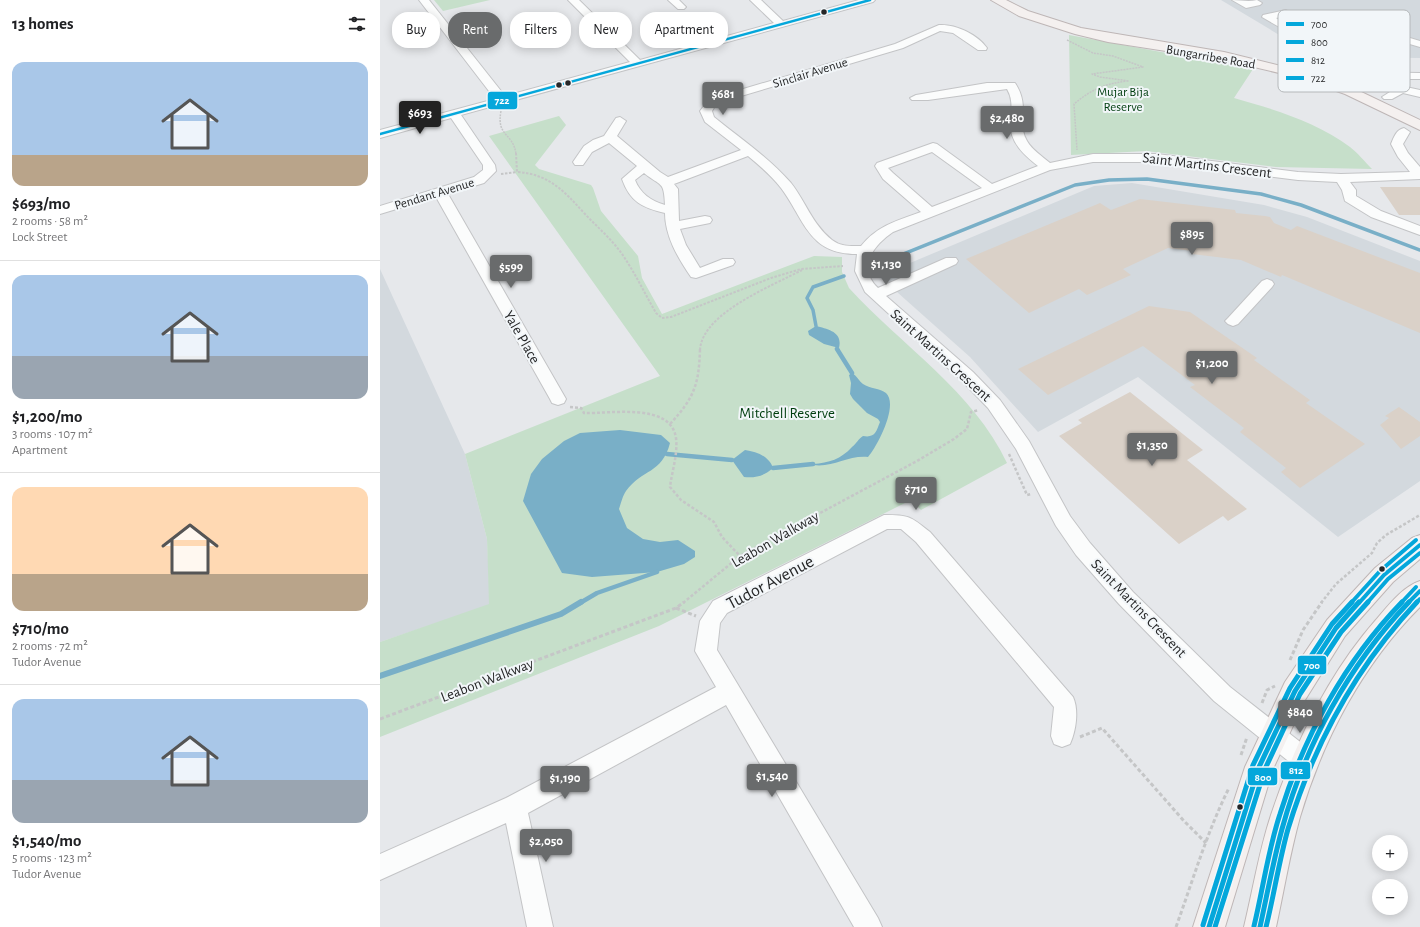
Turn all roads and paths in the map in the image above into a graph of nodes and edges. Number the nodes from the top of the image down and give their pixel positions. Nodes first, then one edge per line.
1 (424, 0) edge
2 (573, 0) edge
3 (673, 0) edge
4 (755, 0) edge
5 (870, 0) edge
6 (997, 0) edge
7 (1011, 0) edge
8 (1237, 0) edge
9 (1251, 0) edge
10 (681, 6) dead end
11 (782, 25) junction
12 (917, 39) junction
13 (1066, 40) dead end
14 (1410, 41) edge
15 (1420, 44) edge
16 (928, 45) dead end
17 (982, 48) dead end
18 (1278, 60) edge
19 (638, 64) junction
20 (1278, 69) edge
21 (1410, 76) edge
22 (1420, 76) edge
23 (1410, 91) edge
24 (1351, 92) edge
25 (1374, 92) edge
26 (1397, 92) edge
27 (1420, 94) edge
28 (916, 98) dead end
29 (1388, 98) junction
30 (503, 103) junction
31 (1420, 113) edge
32 (454, 114) junction
33 (620, 121) dead end
34 (1420, 126) edge
35 (382, 130) edge
36 (1404, 132) dead end
37 (611, 138) junction
38 (753, 153) junction
39 (1080, 159) junction
40 (579, 162) dead end
41 (645, 166) junction
42 (1048, 167) junction
43 (1420, 175) edge
44 (1310, 176) junction
45 (1341, 178) junction
46 (667, 182) junction
47 (990, 188) junction
48 (1324, 190) dead end
49 (440, 192) junction
50 (380, 210) edge
51 (671, 210) junction
52 (929, 212) junction
53 (705, 220) dead end
54 (672, 226) junction
55 (1420, 231) edge
56 (865, 250) junction
57 (951, 261) dead end
58 (728, 262) dead end
59 (843, 266) dead end
60 (802, 270) junction
61 (1267, 284) dead end
62 (875, 295) junction
63 (1233, 321) dead end
64 (564, 403) joint
65 (981, 413) dead end
66 (670, 424) junction
67 (1005, 448) dead end
68 (1046, 490) junction
69 (1420, 515) edge
70 (1420, 545) edge
71 (740, 556) junction
72 (1420, 591) edge
73 (676, 608) junction
74 (710, 620) junction
75 (1289, 663) dead end
76 (1278, 685) dead end
77 (1267, 690) dead end
78 (730, 691) junction
79 (380, 719) edge
80 (1062, 736) joint
81 (1274, 736) junction
82 (1243, 744) dead end
83 (1241, 759) dead end
84 (1306, 760) junction
85 (1231, 783) dead end
86 (515, 807) junction
87 (1207, 843) junction
88 (380, 867) edge
89 (540, 927) edge
90 (869, 927) edge
91 (1176, 927) edge
92 (1209, 927) edge
93 (1260, 927) edge

1 - 30 street
2 - 19 street
3 - 10 street
4 - 11 street
5 - 11 street
6 - 20 main road, Bungarribee Road
7 - 18 main road, Bungarribee Road
8 - 9 street
11 - 19 street
12 - 16 street
12 - 17 street
12 - 38 street, Sinclair Avenue
13 - 39 path
14 - 15 street
19 - 30 street
21 - 22 street
23 - 27 street
24 - 34 main road, Bungarribee Road
25 - 29 main road, Bungarribee Road
26 - 29 street
28 - 42 street
29 - 31 main road, Bungarribee Road
30 - 32 street
30 - 60 path
32 - 35 street
32 - 49 street, Pendant Avenue
33 - 37 street
36 - 43 street
37 - 40 street
37 - 41 street
38 - 46 street
38 - 56 street, Sinclair Avenue
39 - 42 street, Saint Martins Crescent
39 - 44 street, Saint Martins Crescent
41 - 46 street
41 - 51 street
42 - 47 street, Saint Martins Crescent
43 - 45 street, Saint Martins Crescent
44 - 45 street, Saint Martins Crescent
44 - 48 street
45 - 55 street
46 - 51 street
47 - 52 street, Saint Martins Crescent
47 - 52 street
49 - 50 street, Pendant Avenue
49 - 64 street, Yale Place
51 - 54 street
52 - 56 street, Saint Martins Crescent
53 - 54 street
54 - 58 street
56 - 62 street, Saint Martins Crescent
57 - 62 street
59 - 60 path
60 - 66 path
61 - 63 street
62 - 68 street, Saint Martins Crescent
64 - 66 path
65 - 71 path, Leabon Walkway
66 - 71 path
67 - 68 path
68 - 81 street, Saint Martins Crescent
69 - 75 path
70 - 81 main road
71 - 73 path, Leabon Walkway
72 - 84 main road
73 - 74 path
73 - 79 path, Leabon Walkway
74 - 78 street
74 - 80 street, Tudor Avenue
76 - 77 path
78 - 86 street
78 - 90 street
80 - 87 path
81 - 84 street, Saint Martins Crescent
81 - 92 main road
82 - 83 path
84 - 93 main road
85 - 87 path
86 - 88 street
86 - 89 street
87 - 91 path

